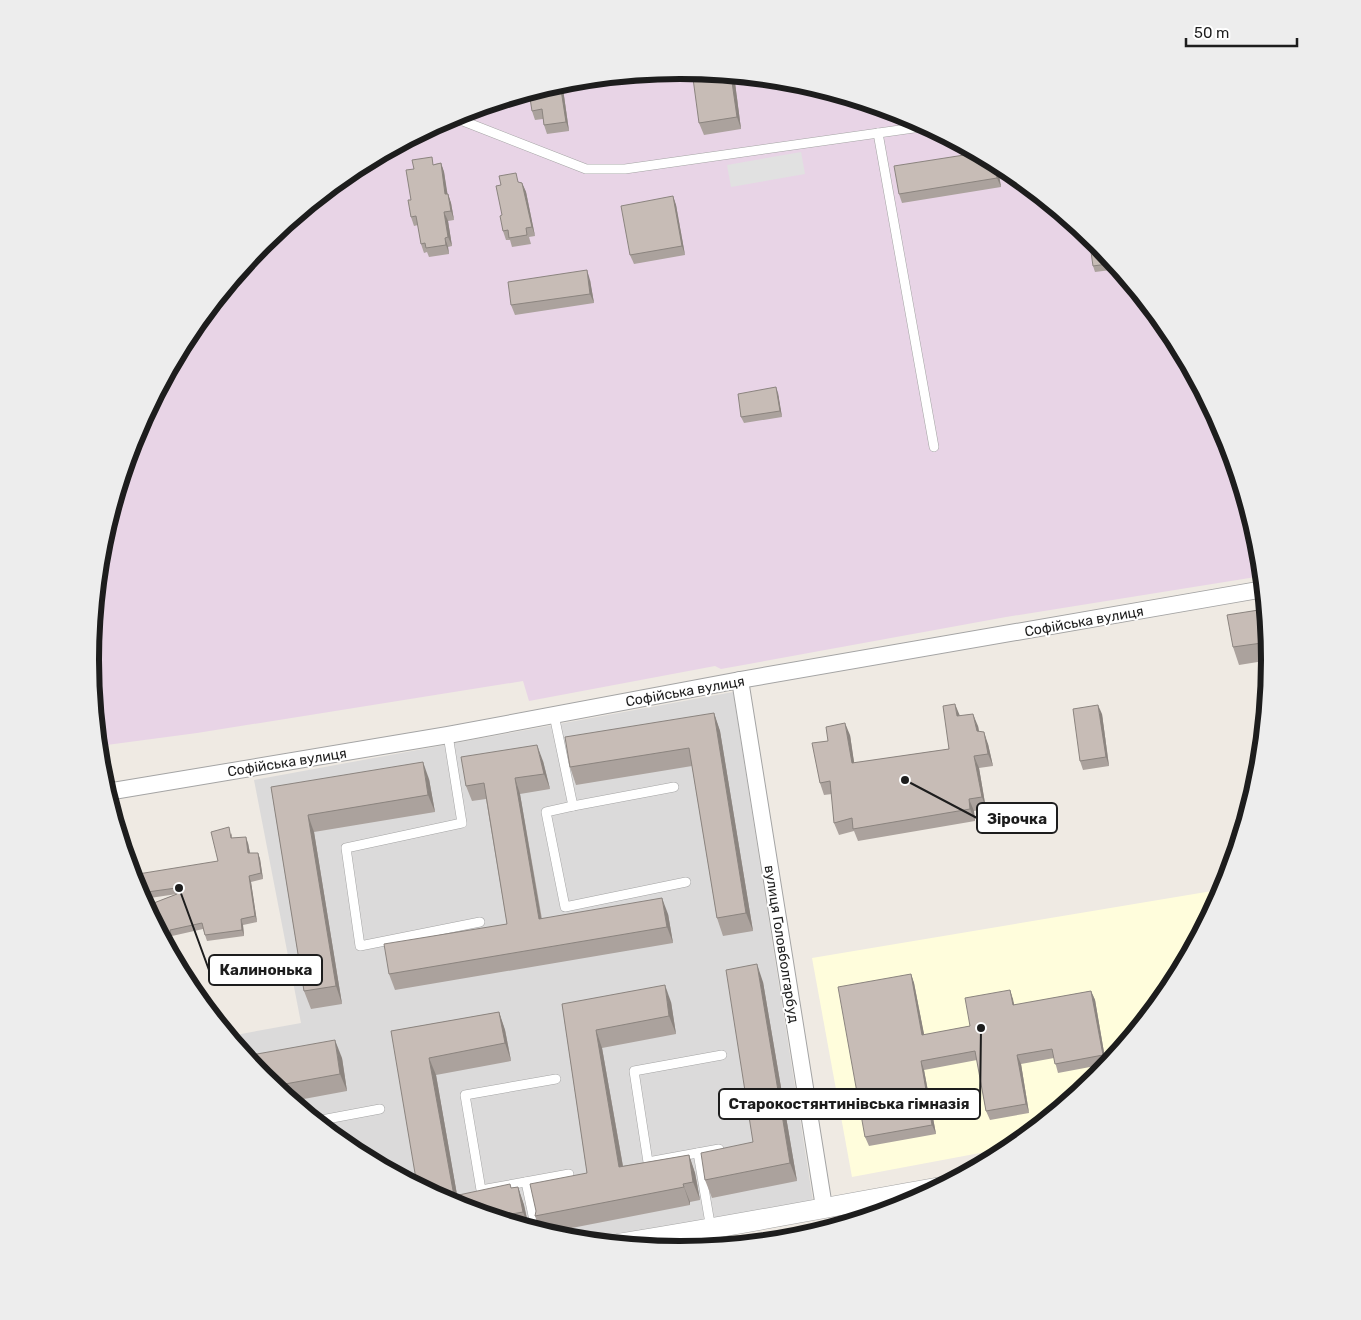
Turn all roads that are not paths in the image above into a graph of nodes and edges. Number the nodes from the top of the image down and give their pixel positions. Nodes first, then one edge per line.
1 (463, 121) edge
2 (914, 128) edge
3 (878, 134) junction
4 (934, 446) dead end
5 (1258, 591) edge
6 (740, 680) junction
7 (554, 714) junction
8 (448, 735) junction
9 (674, 787) dead end
10 (114, 791) edge
11 (573, 806) junction
12 (686, 882) dead end
13 (480, 922) dead end
14 (722, 1055) dead end
15 (556, 1078) dead end
16 (380, 1109) dead end
17 (325, 1119) edge
18 (733, 1147) edge
19 (698, 1153) junction
20 (569, 1174) edge
21 (526, 1182) junction
22 (916, 1191) edge
23 (824, 1207) junction
24 (534, 1222) edge
25 (712, 1238) edge
26 (669, 1241) edge

1 - 3 lane
2 - 3 lane
3 - 4 lane
5 - 6 street, Софійська вулиця
6 - 7 street, Софійська вулиця
6 - 23 street, вулиця Головболгарбуд
7 - 8 street, Софійська вулиця
7 - 11 lane
8 - 10 street, Софійська вулиця
8 - 13 lane
9 - 11 lane
11 - 12 lane
14 - 19 lane
15 - 21 lane
16 - 17 lane
18 - 19 lane
19 - 25 lane
20 - 21 lane
21 - 24 lane
22 - 23 street
23 - 25 street
25 - 26 street

